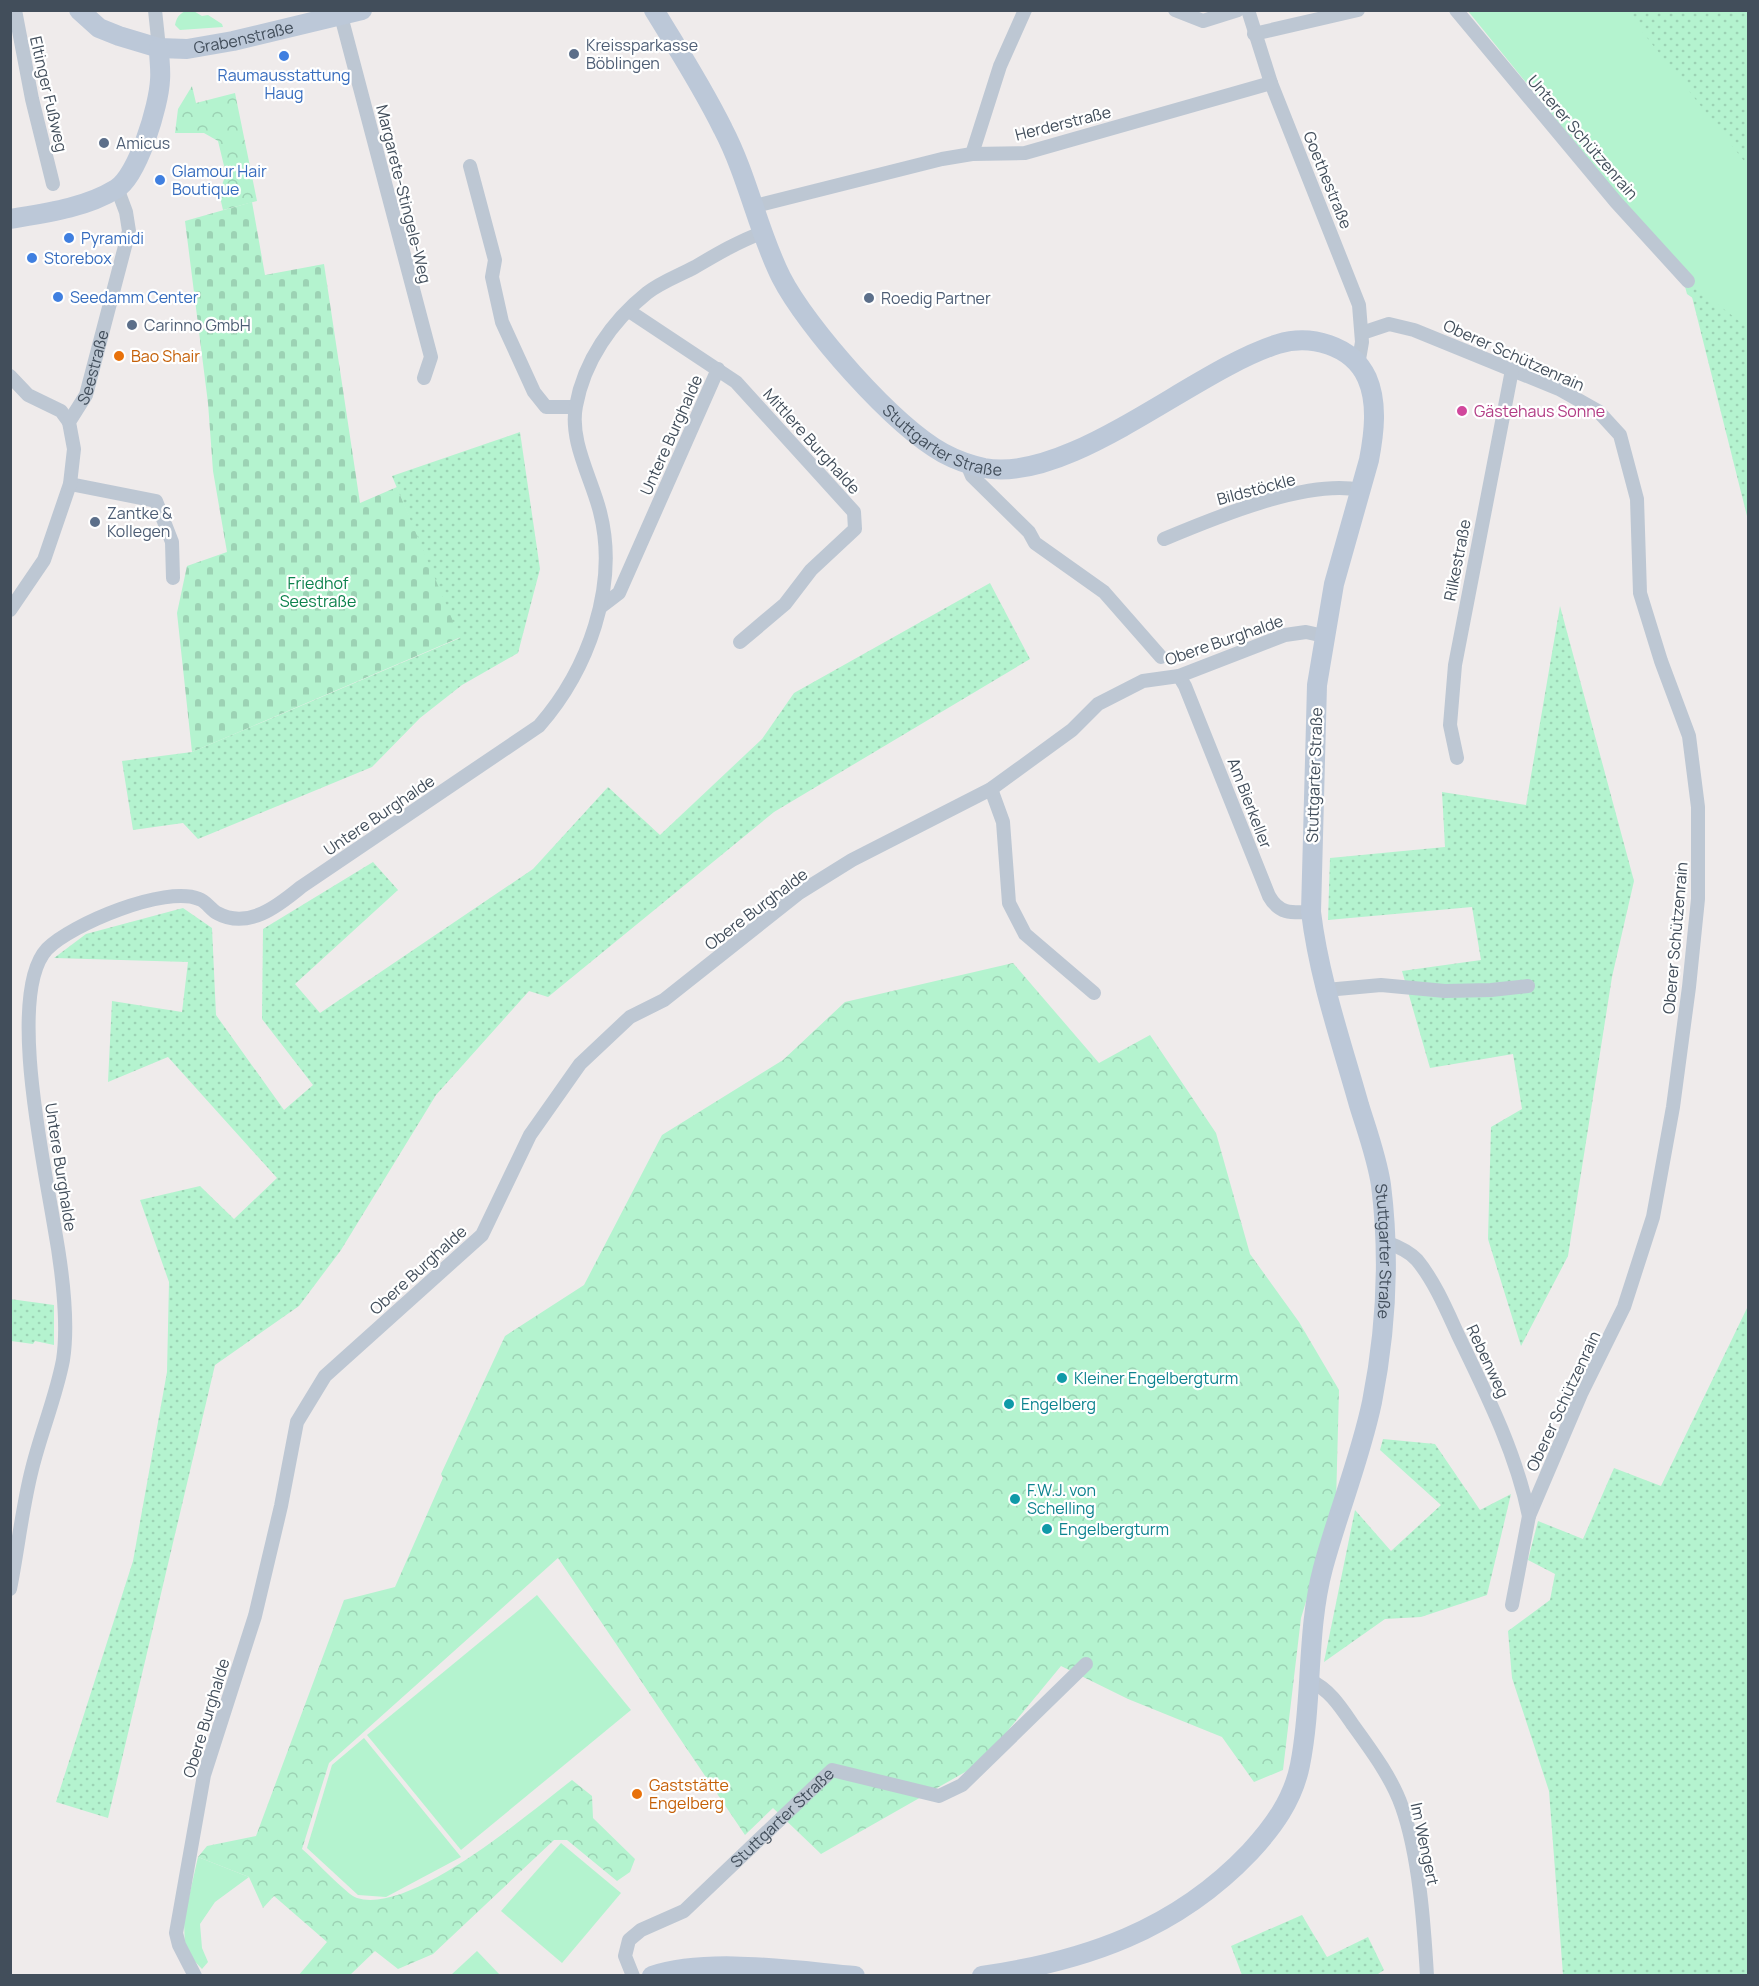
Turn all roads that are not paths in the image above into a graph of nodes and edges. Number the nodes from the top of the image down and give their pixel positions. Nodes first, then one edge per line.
1 (15, 10) edge
2 (79, 10) edge
3 (154, 10) edge
4 (362, 10) edge
5 (654, 10) edge
6 (1025, 10) edge
7 (1175, 10) edge
8 (1238, 10) edge
9 (1248, 10) edge
10 (1358, 10) edge
11 (1456, 10) edge
12 (341, 16) junction
13 (1254, 34) junction
14 (159, 48) junction
15 (1271, 83) junction
16 (972, 154) junction
17 (470, 166) dead end
18 (53, 184) dead end
19 (117, 188) junction
20 (756, 206) junction
21 (10, 219) edge
22 (764, 232) junction
23 (1688, 281) dead end
24 (629, 311) junction
25 (1362, 333) junction
26 (1358, 365) junction
27 (718, 369) junction
28 (1512, 370) junction
29 (10, 376) edge
30 (424, 378) dead end
31 (575, 407) junction
32 (69, 422) junction
33 (967, 464) junction
34 (70, 484) junction
35 (1360, 490) junction
36 (1164, 539) dead end
37 (173, 578) dead end
38 (602, 606) junction
39 (10, 610) edge
40 (1324, 636) junction
41 (740, 642) dead end
42 (1161, 657) dead end
43 (1179, 676) junction
44 (1457, 758) dead end
45 (991, 789) junction
46 (1311, 912) junction
47 (1528, 986) dead end
48 (1326, 990) junction
49 (1094, 993) dead end
50 (1386, 1242) junction
51 (1529, 1516) junction
52 (10, 1589) edge
53 (1512, 1605) dead end
54 (1086, 1664) dead end
55 (1309, 1680) junction
56 (195, 1976) edge
57 (633, 1976) edge
58 (652, 1976) edge
59 (855, 1976) edge
60 (982, 1976) edge
61 (1428, 1976) edge

1 - 18 street, Eltinger Fußweg
2 - 14 main road, Grabenstraße
3 - 14 street
4 - 12 main road, Grabenstraße
5 - 20 main road, Stuttgarter Straße
6 - 16 street
7 - 8 street
9 - 13 street, Goethestraße
10 - 13 street
11 - 23 street, Unterer Schützenrain
12 - 14 main road, Grabenstraße
12 - 30 street, Margarete-Stingele-Weg
13 - 15 street, Goethestraße
14 - 19 main road
15 - 16 street, Herderstraße
15 - 25 street, Goethestraße
16 - 20 street, Herderstraße
17 - 31 street
19 - 21 main road
19 - 32 street, Seestraße
20 - 22 main road, Stuttgarter Straße
22 - 24 street, Untere Burghalde
22 - 33 main road, Stuttgarter Straße
24 - 27 street, Mittlere Burghalde
24 - 31 street, Untere Burghalde
25 - 26 street, Goethestraße
25 - 28 street, Oberer Schützenrain
26 - 33 main road, Stuttgarter Straße
26 - 35 main road, Stuttgarter Straße
27 - 38 street, Untere Burghalde
27 - 41 street, Mittlere Burghalde
28 - 44 street, Rilkestraße
28 - 51 street, Oberer Schützenrain
29 - 32 street
31 - 38 street, Untere Burghalde
32 - 34 street, Seestraße
33 - 42 street
34 - 37 street
34 - 39 street, Seestraße
35 - 36 street, Bildstöckle
35 - 40 main road, Stuttgarter Straße
38 - 52 street, Untere Burghalde
40 - 43 street, Obere Burghalde
40 - 46 main road, Stuttgarter Straße
43 - 45 street, Obere Burghalde
43 - 46 street, Am Bierkeller
45 - 49 street
45 - 56 street, Obere Burghalde
46 - 48 main road, Stuttgarter Straße
47 - 48 street
48 - 50 main road, Stuttgarter Straße
50 - 51 street, Rebenweg
50 - 55 main road, Stuttgarter Straße
51 - 53 street, Oberer Schützenrain
54 - 57 street, Stuttgarter Straße
55 - 60 main road, Stuttgarter Straße
55 - 61 street, Im Wengert
58 - 59 main road

